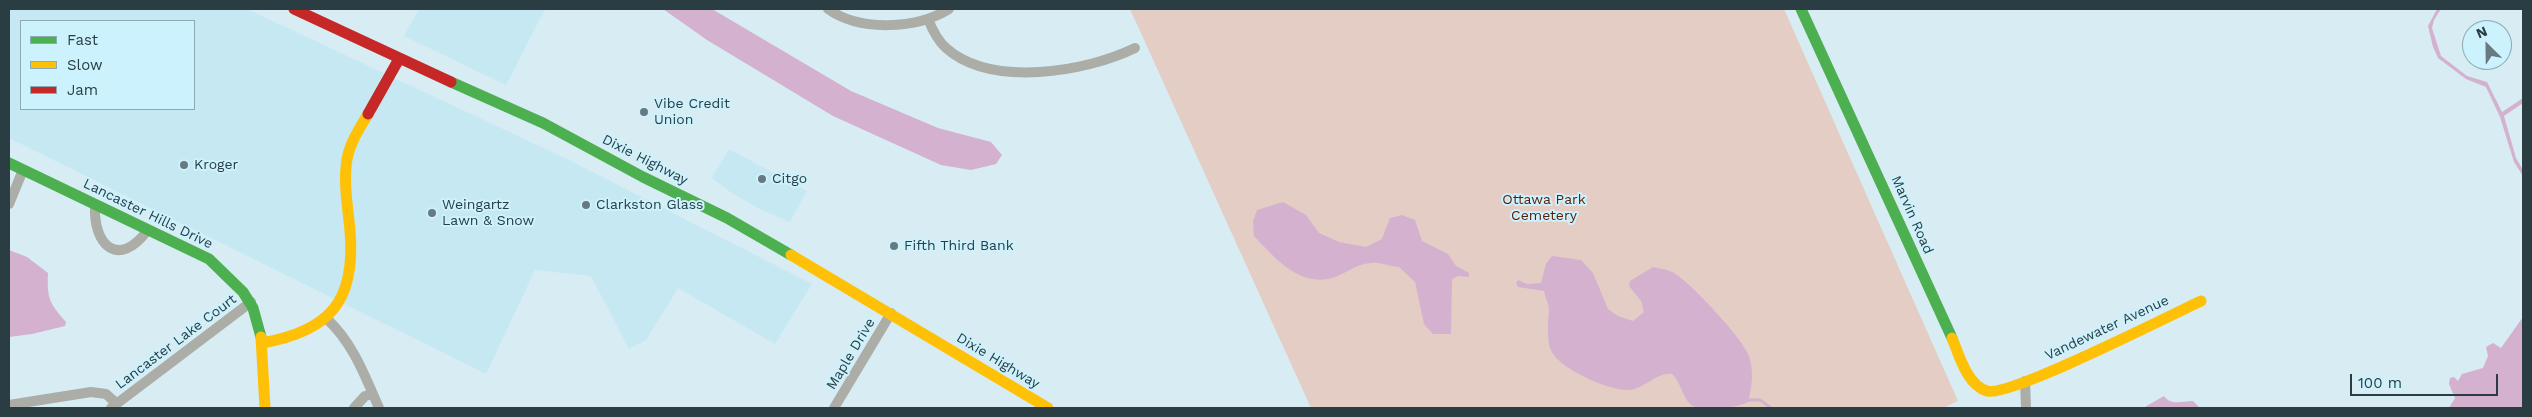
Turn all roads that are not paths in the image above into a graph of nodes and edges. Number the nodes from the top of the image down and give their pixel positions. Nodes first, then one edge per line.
1 (294, 9) edge
2 (828, 9) edge
3 (949, 9) edge
4 (1801, 9) edge
5 (928, 18) junction
6 (1135, 48) dead end
7 (399, 59) junction
8 (9, 163) edge
9 (23, 170) junction
10 (9, 204) edge
11 (95, 205) junction
12 (147, 231) junction
13 (2201, 301) dead end
14 (251, 302) junction
15 (891, 313) junction
16 (327, 319) junction
17 (262, 342) junction
18 (2025, 381) junction
19 (373, 394) junction
20 (9, 405) edge
21 (114, 406) edge
22 (265, 408) edge
23 (354, 408) edge
24 (379, 408) edge
25 (834, 408) edge
26 (1048, 408) edge
27 (2026, 408) edge

1 - 7 street, Dixie Highway
2 - 5 street
3 - 5 street
4 - 18 street, Marvin Road
5 - 6 street
7 - 15 street, Dixie Highway
7 - 16 street
8 - 9 street, Lancaster Hills Drive
9 - 10 street
9 - 11 street, Lancaster Hills Drive
11 - 12 street, Lancaster Hills Drive
11 - 12 street
12 - 14 street, Lancaster Hills Drive
13 - 18 street, Vandewater Avenue
14 - 17 street, Lancaster Hills Drive
14 - 21 street, Lancaster Lake Court
15 - 25 street, Maple Drive
15 - 26 street, Dixie Highway
16 - 17 street
16 - 19 street
17 - 22 street, Lancaster Hills Drive
18 - 27 street
19 - 23 street
19 - 24 street
20 - 21 street, Lancaster Lake Court

